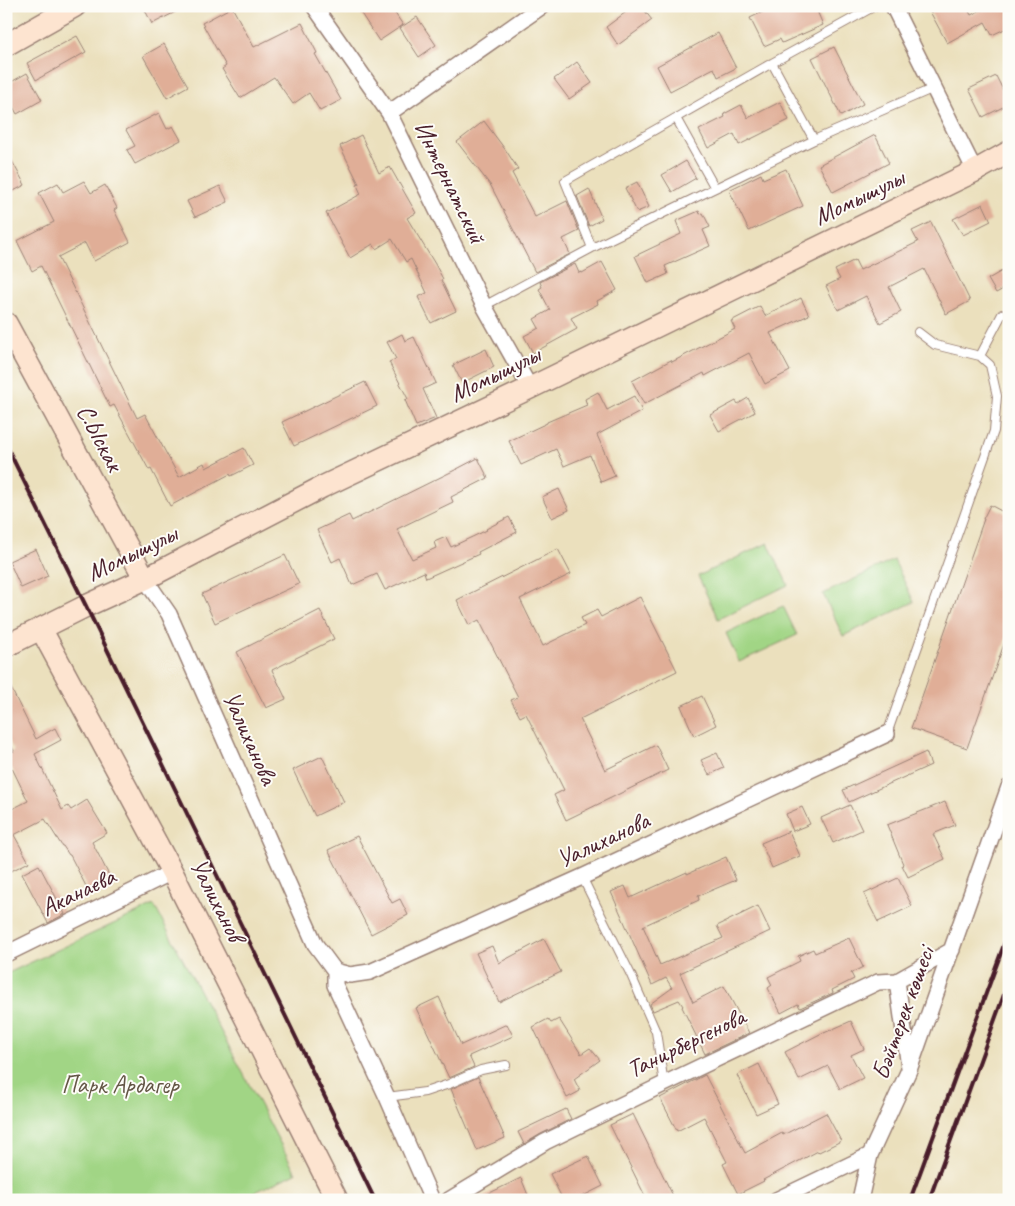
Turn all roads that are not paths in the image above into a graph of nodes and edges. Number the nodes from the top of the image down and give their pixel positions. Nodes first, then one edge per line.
1 (75, 6) edge
2 (314, 6) edge
3 (542, 6) edge
4 (875, 6) edge
5 (893, 6) edge
6 (6, 45) edge
7 (772, 62) junction
8 (934, 88) junction
9 (389, 114) junction
10 (676, 118) junction
11 (814, 140) junction
12 (1009, 152) edge
13 (976, 171) junction
14 (715, 188) junction
15 (592, 248) junction
16 (484, 306) junction
17 (1002, 314) dead end
18 (6, 323) edge
19 (918, 332) dead end
20 (980, 356) junction
21 (530, 388) junction
22 (145, 579) junction
23 (41, 629) junction
24 (6, 646) edge
25 (887, 734) joint
26 (1009, 787) edge
27 (172, 872) junction
28 (582, 877) junction
29 (952, 950) junction
30 (6, 954) edge
31 (336, 971) junction
32 (898, 982) junction
33 (506, 1065) dead end
34 (909, 1070) junction
35 (664, 1084) junction
36 (387, 1096) junction
37 (870, 1155) junction
38 (330, 1197) edge
39 (432, 1200) edge
40 (449, 1200) edge
41 (776, 1200) edge
42 (860, 1200) edge

1 - 6 main road
2 - 9 street, Интернатский
3 - 9 street
4 - 7 lane
5 - 8 street
7 - 10 lane
7 - 11 lane
8 - 11 lane
8 - 13 street
9 - 16 street, Интернатский
10 - 14 lane
10 - 15 lane
11 - 14 lane
12 - 13 main road, Момышулы
13 - 21 main road, Момышулы
14 - 15 lane
15 - 16 lane
16 - 21 street, Интернатский
17 - 20 lane
18 - 22 main road, С.Ыскак
19 - 20 lane
20 - 25 lane
21 - 22 main road, Момышулы
22 - 23 main road, Момышулы
22 - 31 street, Уалиханова
23 - 24 main road, Момышулы
23 - 27 main road, Уалиханов
25 - 28 street, Уалиханова
26 - 29 street, Бәйтерек көшесі
27 - 30 street, Аканаева
27 - 38 main road, Уалиханов
28 - 31 street, Уалиханова
28 - 35 lane
29 - 32 street, Танирбергенова
29 - 34 street, Бәйтерек көшесі
31 - 36 street, Уалиханова
32 - 34 street
32 - 35 street, Танирбергенова
33 - 36 lane
34 - 37 street, Бәйтерек көшесі
35 - 40 street, Танирбергенова
36 - 39 street, Уалиханова
37 - 41 street
37 - 42 street

